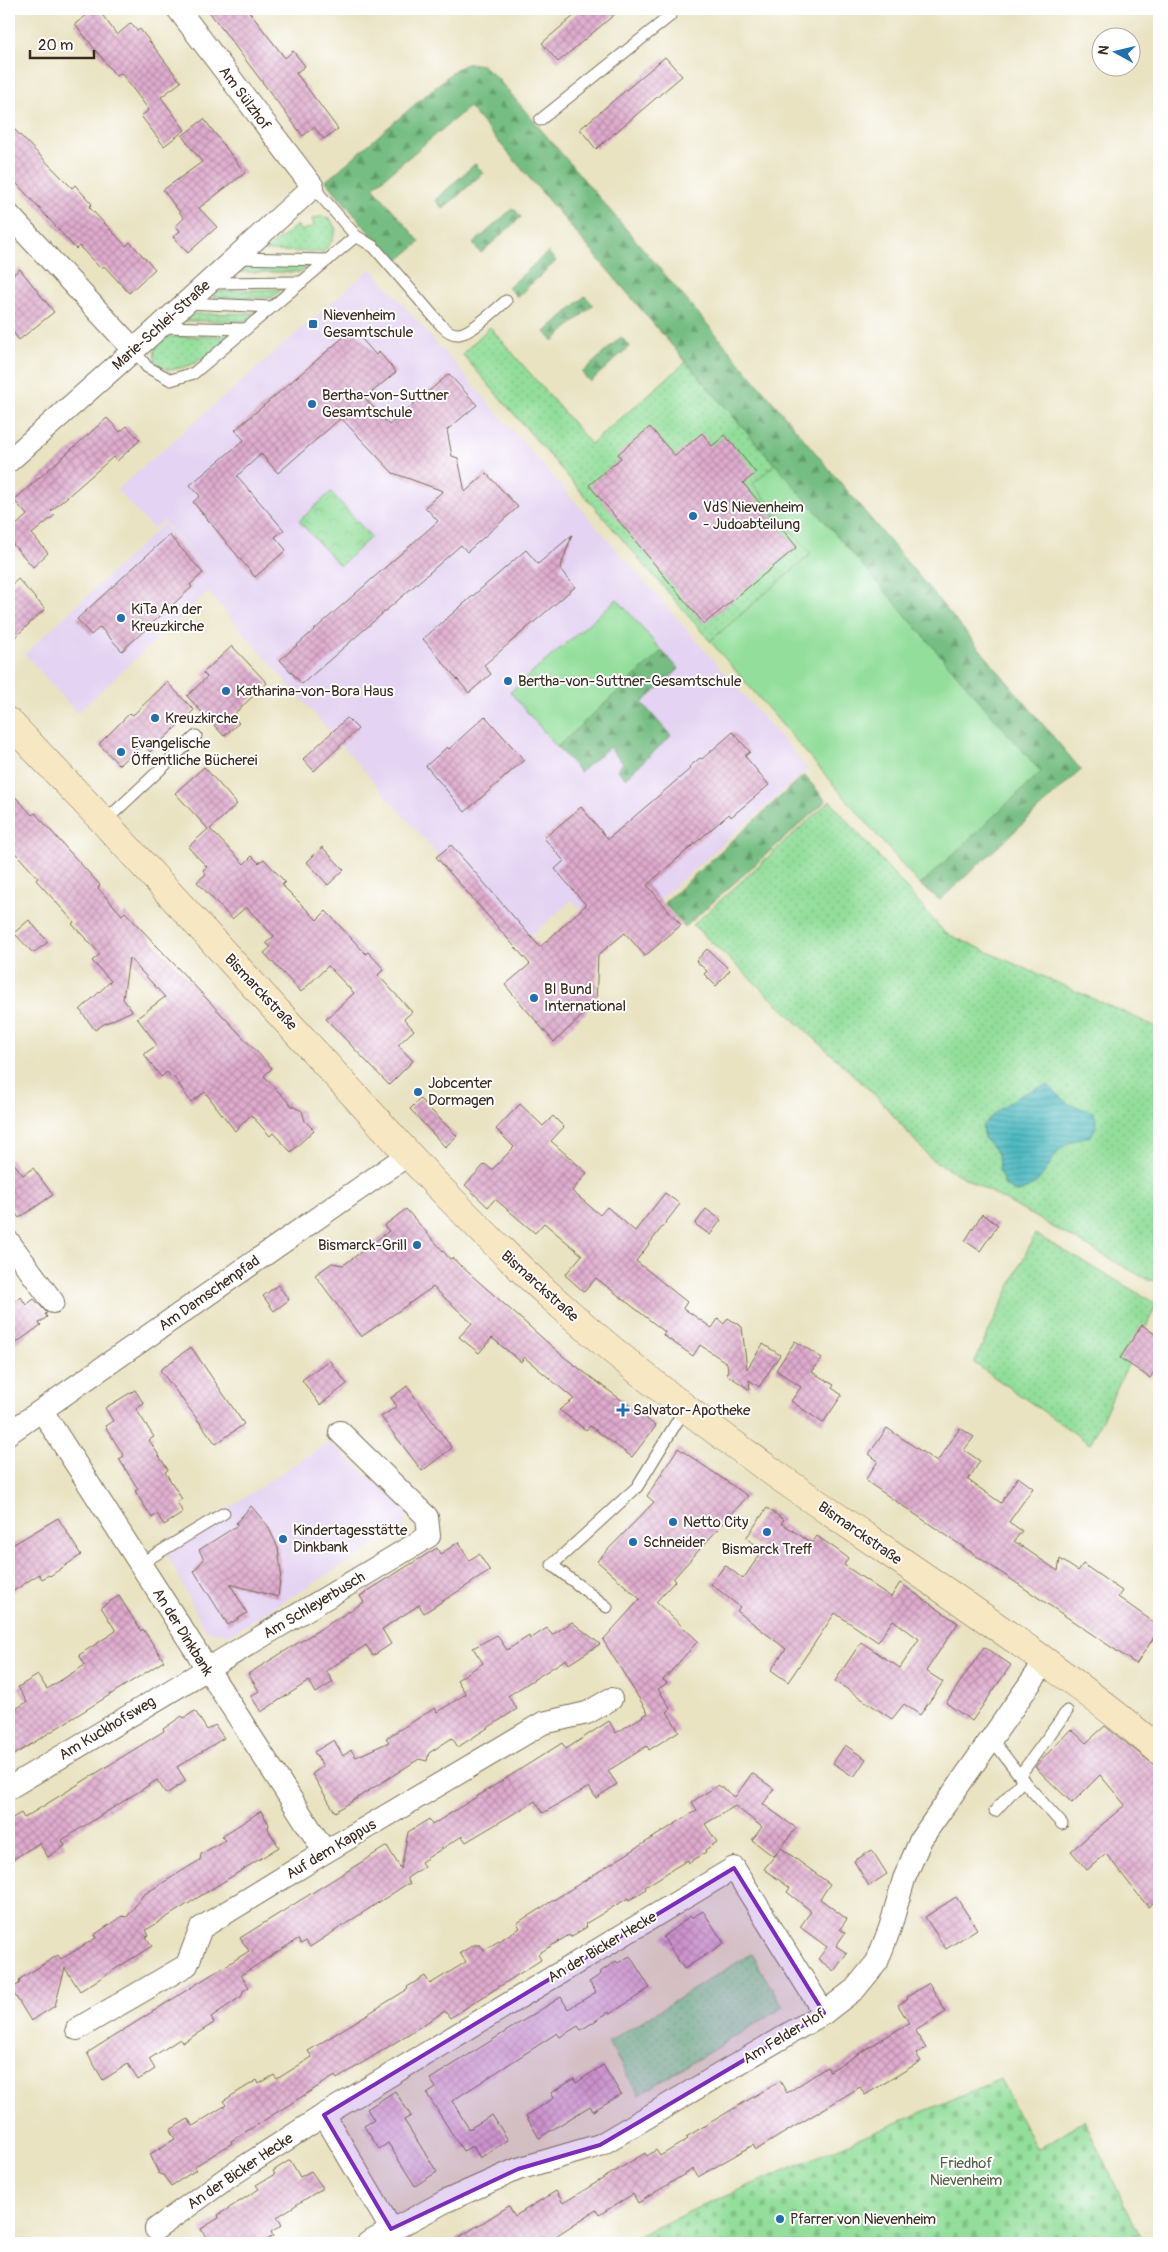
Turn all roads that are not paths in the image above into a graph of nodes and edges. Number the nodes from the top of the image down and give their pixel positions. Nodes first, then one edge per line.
1 (178, 9) edge
2 (670, 16) dead end
3 (540, 120) dead end
4 (313, 187) junction
5 (9, 215) edge
6 (356, 236) junction
7 (234, 258) junction
8 (328, 260) junction
9 (302, 282) junction
10 (207, 283) junction
11 (506, 301) dead end
12 (185, 303) junction
13 (272, 307) junction
14 (160, 327) junction
15 (245, 330) junction
16 (134, 350) junction
17 (9, 462) edge
18 (9, 722) edge
19 (196, 736) dead end
20 (104, 822) junction
21 (409, 1154) junction
22 (9, 1242) edge
23 (17, 1269) edge
24 (53, 1302) dead end
25 (686, 1407) junction
26 (42, 1411) junction
27 (340, 1432) dead end
28 (9, 1433) edge
29 (224, 1513) dead end
30 (140, 1564) junction
31 (607, 1607) dead end
32 (1046, 1662) junction
33 (206, 1669) junction
34 (611, 1699) dead end
35 (1067, 1711) dead end
36 (991, 1738) junction
37 (1159, 1750) edge
38 (1021, 1778) junction
39 (9, 1788) edge
40 (995, 1812) dead end
41 (1062, 1824) dead end
42 (325, 1852) junction
43 (824, 2013) junction
44 (77, 2029) dead end
45 (324, 2115) junction
46 (156, 2229) dead end
47 (391, 2230) junction
48 (368, 2243) edge

1 - 4 street, Am Sülzhof
2 - 3 lane
4 - 6 lane
4 - 7 street, Marie-Schlei-Straße
5 - 16 street
6 - 8 lane
6 - 11 lane
7 - 8 lane
7 - 10 street, Marie-Schlei-Straße
8 - 9 lane
9 - 10 lane
9 - 13 lane
10 - 12 street, Marie-Schlei-Straße
12 - 13 lane
12 - 14 street, Marie-Schlei-Straße
13 - 15 lane
14 - 15 lane
14 - 16 street, Marie-Schlei-Straße
15 - 16 lane
16 - 17 street, Marie-Schlei-Straße
18 - 20 street, Bismarckstraße
19 - 20 lane
20 - 21 street, Bismarckstraße
21 - 25 street, Bismarckstraße
21 - 26 street, Am Damschenpfad
22 - 23 street
23 - 24 street
25 - 31 lane
25 - 32 street, Bismarckstraße
26 - 28 street, Am Damschenpfad
26 - 30 street, An der Dinkbank
27 - 33 street, Am Schleyerbusch
29 - 30 lane
30 - 33 street, An der Dinkbank
32 - 36 street, Am Felder Hof
32 - 37 street, Bismarckstraße
33 - 39 street, Am Kuckhofsweg
33 - 42 street, An der Dinkbank
34 - 42 street, Auf dem Kappus
35 - 38 lane
36 - 38 lane
36 - 43 street, Am Felder Hof
38 - 40 lane
38 - 41 lane
42 - 44 street, Auf dem Kappus
43 - 45 street, An der Bicker Hecke
43 - 47 street, Am Felder Hof
45 - 46 street, An der Bicker Hecke
45 - 47 street
47 - 48 street, Am Felder Hof

